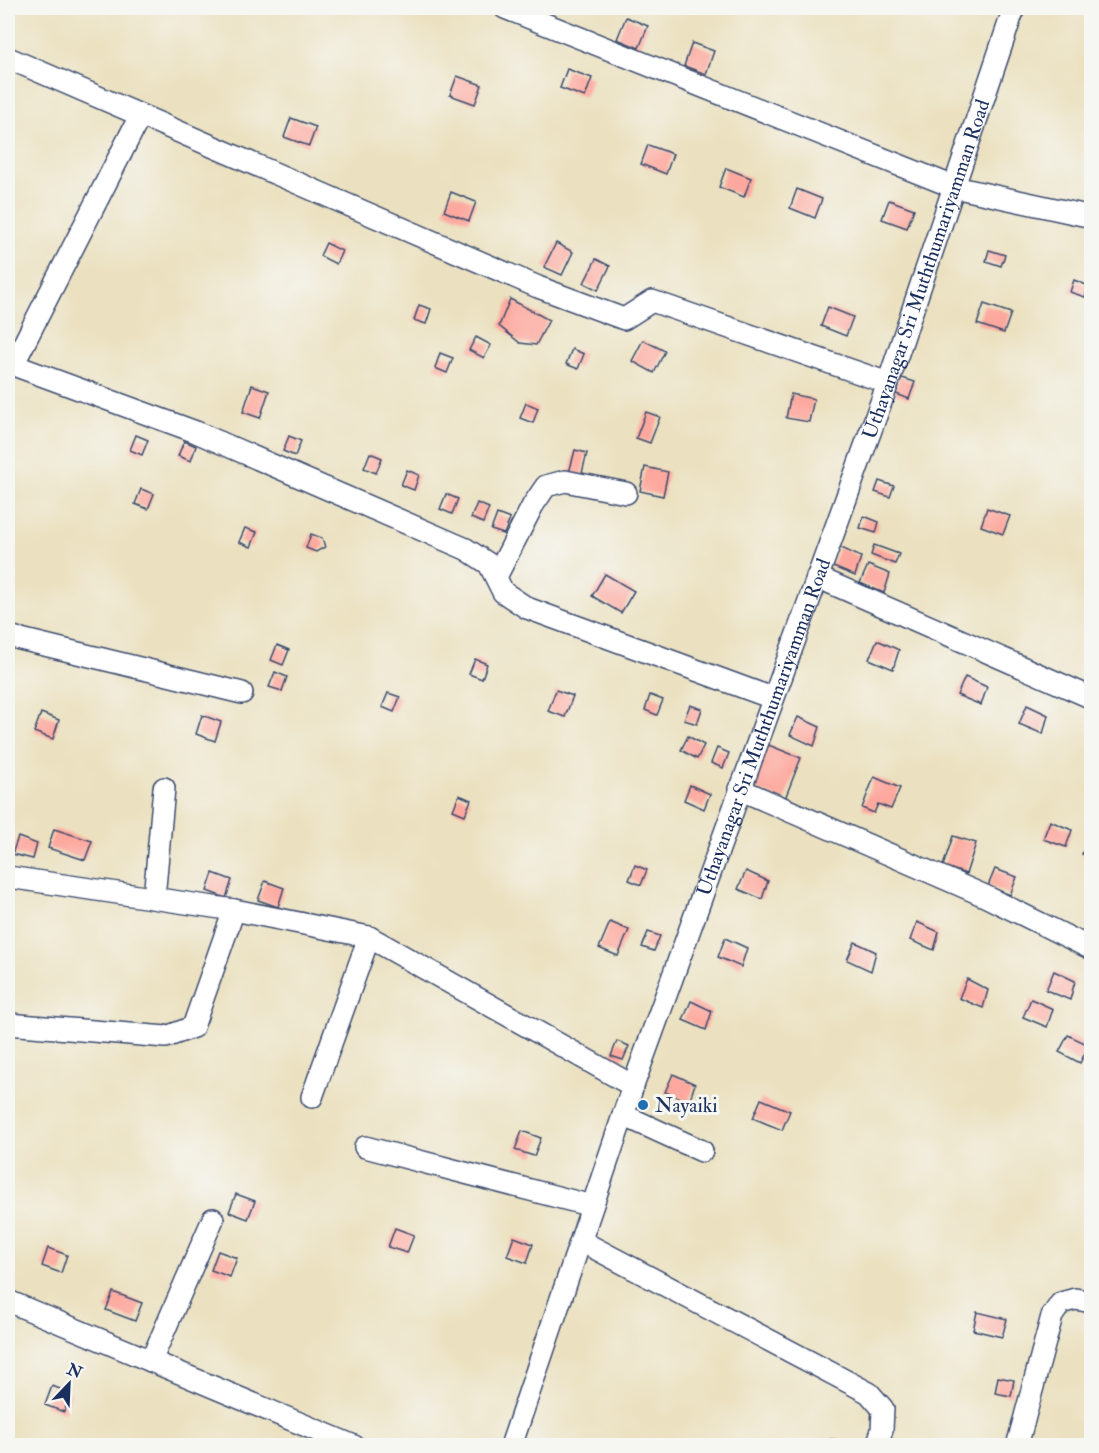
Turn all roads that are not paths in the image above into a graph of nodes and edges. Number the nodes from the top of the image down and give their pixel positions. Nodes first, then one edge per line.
1 (505, 8) edge
2 (1014, 8) edge
3 (8, 58) edge
4 (140, 116) junction
5 (954, 188) junction
6 (1092, 217) edge
7 (10, 364) edge
8 (888, 382) junction
9 (626, 493) dead end
10 (817, 577) junction
11 (495, 578) junction
12 (8, 636) edge
13 (242, 693) dead end
14 (772, 698) junction
15 (1092, 698) edge
16 (164, 788) dead end
17 (739, 789) junction
18 (8, 877) edge
19 (154, 898) junction
20 (234, 910) junction
21 (369, 937) junction
22 (1092, 949) edge
23 (8, 1024) edge
24 (633, 1086) junction
25 (312, 1097) dead end
26 (623, 1115) junction
27 (365, 1147) dead end
28 (702, 1151) dead end
29 (592, 1206) junction
30 (213, 1219) dead end
31 (580, 1241) junction
32 (8, 1301) edge
33 (1092, 1302) edge
34 (151, 1361) junction
35 (354, 1446) edge
36 (511, 1446) edge
37 (877, 1446) edge
38 (1017, 1446) edge

1 - 5 street
2 - 5 street, Uthayanagar Sri Muththumariyamman Road
3 - 4 street
4 - 7 street
4 - 8 street
5 - 6 street
5 - 8 street, Uthayanagar Sri Muththumariyamman Road
7 - 11 street
8 - 10 street, Uthayanagar Sri Muththumariyamman Road
9 - 11 street
10 - 14 street, Uthayanagar Sri Muththumariyamman Road
10 - 15 street
11 - 14 street
12 - 13 street
14 - 17 street, Uthayanagar Sri Muththumariyamman Road
16 - 19 street
17 - 22 street
17 - 24 street, Uthayanagar Sri Muththumariyamman Road
18 - 19 street
19 - 20 street
20 - 21 street
20 - 23 street
21 - 24 street
21 - 25 street
24 - 26 street, Uthayanagar Sri Muththumariyamman Road
26 - 28 street
26 - 29 street, Uthayanagar Sri Muththumariyamman Road
27 - 29 street
29 - 31 street, Uthayanagar Sri Muththumariyamman Road
30 - 34 street
31 - 36 street, Uthayanagar Sri Muththumariyamman Road
31 - 37 street
32 - 34 street
33 - 38 street
34 - 35 street

